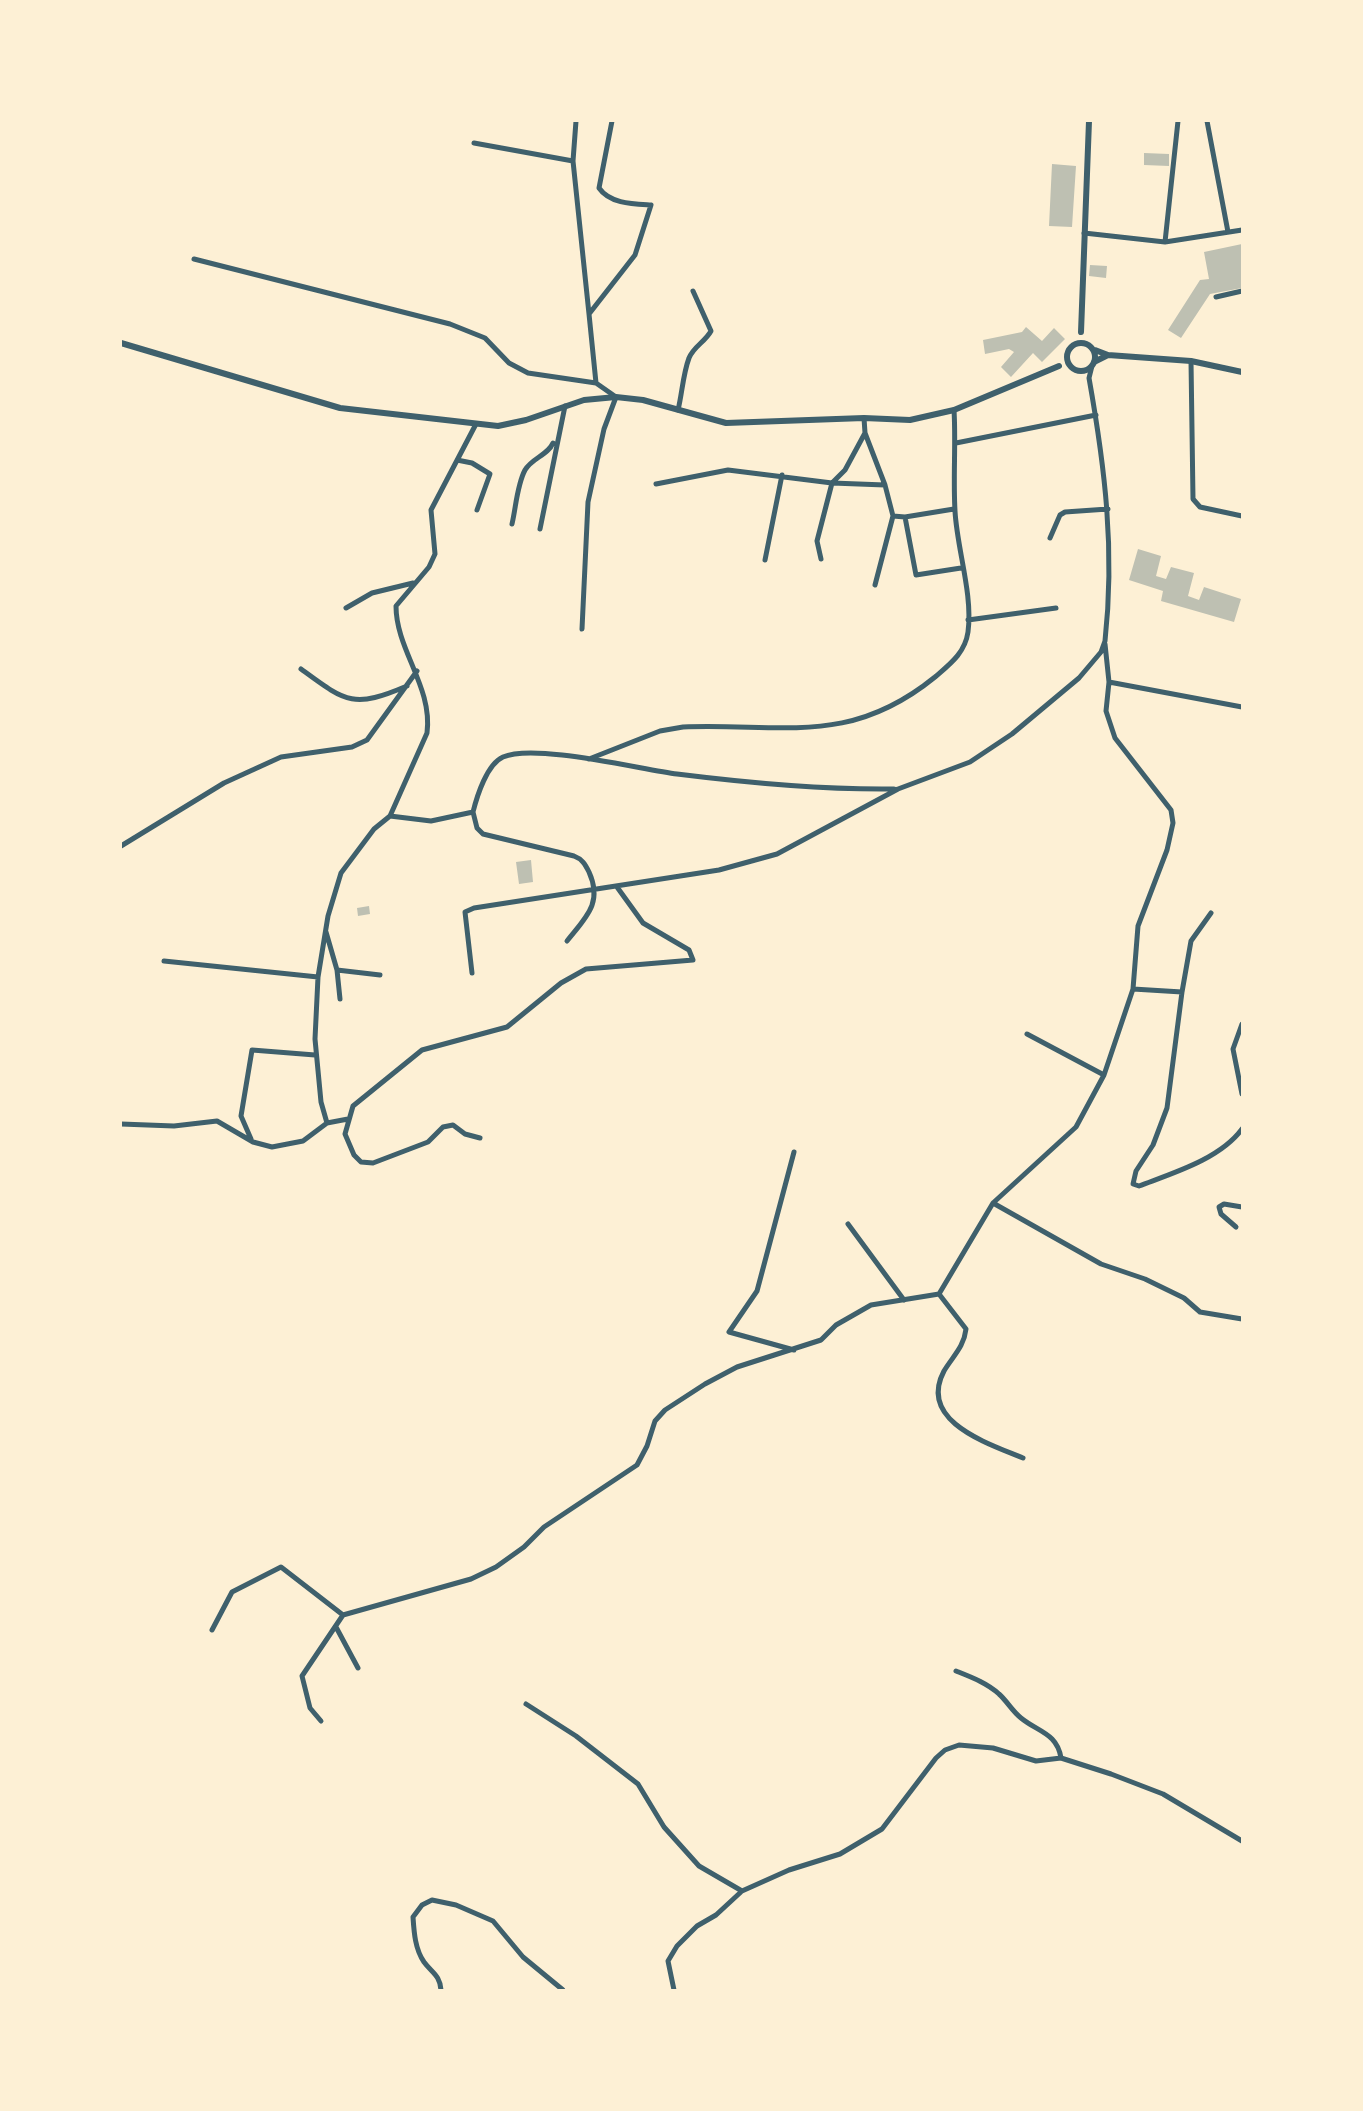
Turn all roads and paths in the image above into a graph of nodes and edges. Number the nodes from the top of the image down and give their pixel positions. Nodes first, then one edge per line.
1 (576, 121) edge
2 (612, 121) edge
3 (1089, 121) edge
4 (1178, 121) edge
5 (1207, 121) edge
6 (474, 143) dead end
7 (573, 161) junction
8 (1242, 230) edge
9 (1228, 232) junction
10 (1084, 233) junction
11 (1165, 242) junction
12 (194, 259) dead end
13 (694, 290) dead end
14 (1242, 291) edge
15 (1216, 296) dead end
16 (589, 314) junction
17 (1080, 332) junction
18 (121, 343) edge
19 (1074, 344) junction
20 (1087, 344) junction
21 (1094, 350) junction
22 (1068, 355) junction
23 (1108, 355) junction
24 (1191, 361) junction
25 (1093, 364) junction
26 (1059, 366) junction
27 (1072, 367) junction
28 (1242, 372) edge
29 (596, 383) junction
30 (616, 397) junction
31 (565, 406) junction
32 (678, 410) junction
33 (954, 410) junction
34 (1096, 415) junction
35 (864, 418) junction
36 (475, 424) junction
37 (558, 430) junction
38 (865, 433) junction
39 (956, 443) junction
40 (457, 460) junction
41 (782, 475) junction
42 (832, 483) junction
43 (656, 484) dead end
44 (886, 485) junction
45 (954, 509) junction
46 (1108, 509) junction
47 (477, 510) dead end
48 (893, 516) junction
49 (1242, 516) edge
50 (905, 517) junction
51 (512, 524) dead end
52 (540, 529) dead end
53 (1050, 538) dead end
54 (821, 559) dead end
55 (765, 560) dead end
56 (961, 568) junction
57 (413, 583) junction
58 (875, 585) dead end
59 (346, 607) dead end
60 (1056, 608) dead end
61 (968, 620) junction
62 (582, 629) dead end
63 (1104, 641) junction
64 (301, 669) dead end
65 (417, 671) junction
66 (1109, 682) junction
67 (407, 686) junction
68 (1242, 707) edge
69 (589, 759) junction
70 (898, 789) junction
71 (473, 812) junction
72 (390, 816) junction
73 (121, 846) edge
74 (617, 887) junction
75 (596, 888) junction
76 (1211, 913) dead end
77 (326, 929) junction
78 (567, 941) dead end
79 (164, 961) dead end
80 (337, 970) junction
81 (472, 973) dead end
82 (380, 975) dead end
83 (318, 976) junction
84 (1133, 989) junction
85 (1182, 992) junction
86 (340, 999) dead end
87 (1242, 1025) edge
88 (1027, 1034) dead end
89 (315, 1055) junction
90 (1104, 1075) junction
91 (1242, 1094) edge
92 (348, 1119) junction
93 (327, 1123) junction
94 (121, 1124) edge
95 (1242, 1129) edge
96 (480, 1138) dead end
97 (253, 1142) junction
98 (794, 1152) dead end
99 (993, 1203) junction
100 (1242, 1207) edge
101 (848, 1224) dead end
102 (1236, 1227) dead end
103 (939, 1294) junction
104 (904, 1300) junction
105 (1240, 1318) edge
106 (794, 1350) junction
107 (1023, 1458) dead end
108 (344, 1615) junction
109 (336, 1627) junction
110 (212, 1630) dead end
111 (358, 1668) dead end
112 (956, 1671) dead end
113 (526, 1704) dead end
114 (321, 1721) dead end
115 (1061, 1758) junction
116 (1242, 1841) edge
117 (742, 1891) junction
118 (441, 1990) edge
119 (563, 1990) edge
120 (674, 1990) edge

1 - 7 street
2 - 16 street
3 - 10 street
4 - 11 street
5 - 9 street
6 - 7 street
7 - 16 street
8 - 9 street
9 - 11 street
10 - 11 street
10 - 17 street
12 - 29 street
13 - 32 street
14 - 15 street
16 - 29 street
17 - 19 street
17 - 20 street
18 - 36 street
19 - 20 street
19 - 22 street
20 - 21 street
21 - 23 street
21 - 25 street
22 - 26 street
22 - 27 street
23 - 24 street
23 - 25 street
24 - 28 street
24 - 49 street
25 - 27 street
25 - 34 street
26 - 27 street
26 - 33 street
29 - 30 street
30 - 31 street
30 - 32 street
30 - 62 street
31 - 36 street
31 - 37 street
32 - 35 street
33 - 35 street
33 - 39 street
34 - 39 street
34 - 46 street
35 - 38 street
36 - 40 street
37 - 51 street
37 - 52 street
38 - 42 street
38 - 44 street
39 - 45 street
40 - 47 street
40 - 57 street
41 - 42 street
41 - 43 street
41 - 55 street
42 - 44 street
42 - 54 street
44 - 48 street
45 - 50 street
45 - 56 street
46 - 53 street
46 - 63 street
48 - 50 street
48 - 58 street
50 - 56 street
56 - 61 street
57 - 59 street
57 - 65 street
60 - 61 street
61 - 69 street
63 - 66 street
63 - 70 street
64 - 67 street
65 - 67 street
65 - 72 street
66 - 68 street
66 - 84 street
67 - 73 street
69 - 70 street
69 - 71 street
70 - 74 street
71 - 72 street
71 - 75 street
72 - 77 street
74 - 75 street
74 - 92 street
75 - 78 street
75 - 81 street
76 - 85 street
77 - 80 street
77 - 83 street
79 - 83 street
80 - 82 street
80 - 86 street
83 - 89 street
84 - 85 street
84 - 90 street
85 - 95 street
87 - 91 street
88 - 90 street
89 - 93 street
89 - 97 street
90 - 99 street
92 - 93 street
92 - 96 street
93 - 97 street
94 - 97 street
98 - 106 street
99 - 103 street
99 - 105 street
100 - 102 street
101 - 104 street
103 - 104 street
103 - 107 street
104 - 106 street
106 - 108 street
108 - 109 street
108 - 110 street
109 - 111 street
109 - 114 street
112 - 115 street
113 - 117 street
115 - 116 street
115 - 117 street
117 - 120 street
118 - 119 street

